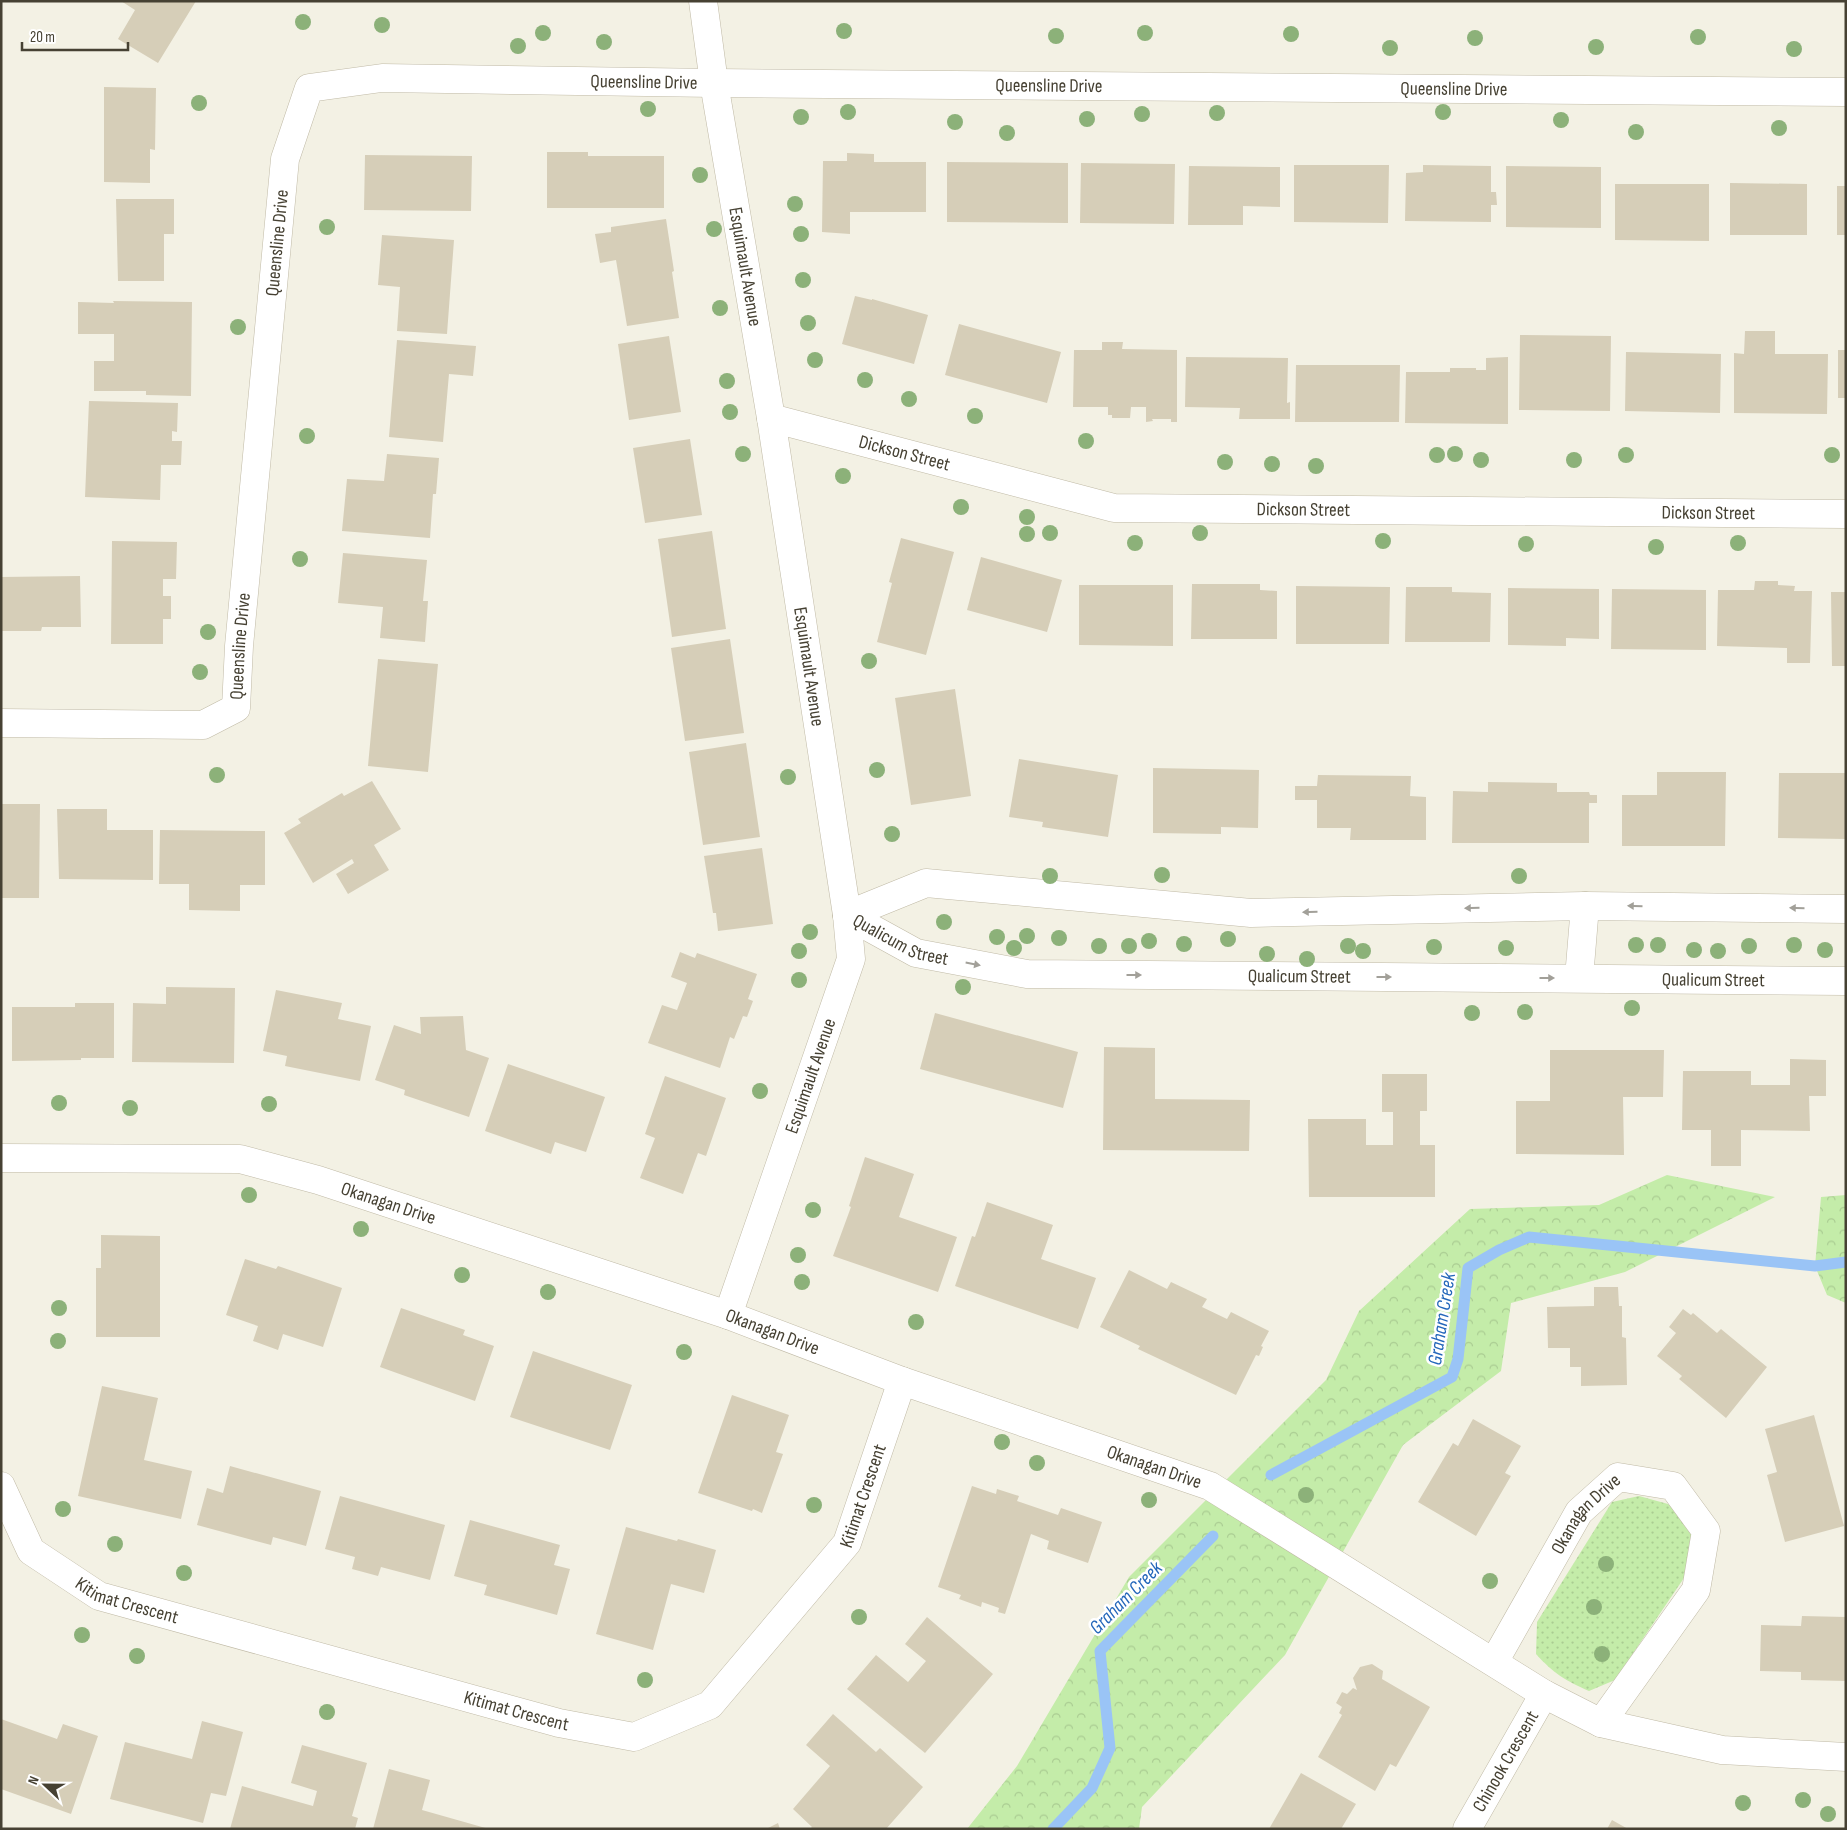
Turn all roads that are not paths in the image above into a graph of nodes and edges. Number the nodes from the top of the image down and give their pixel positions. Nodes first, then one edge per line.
1 (703, 1) edge
2 (714, 83) junction
3 (1846, 92) edge
4 (771, 418) junction
5 (1846, 514) edge
6 (1, 723) edge
7 (1585, 906) junction
8 (1846, 909) edge
9 (847, 916) junction
10 (1579, 978) junction
11 (1846, 981) edge
12 (1, 1158) edge
13 (728, 1315) junction
14 (902, 1381) junction
15 (1, 1486) edge
16 (1494, 1662) junction
17 (1544, 1694) junction
18 (1601, 1723) junction
19 (1846, 1757) edge
20 (1467, 1829) edge

1 - 2 street, Esquimault Avenue
2 - 3 street, Queensline Drive
2 - 4 street, Esquimault Avenue
2 - 6 street, Queensline Drive
4 - 5 street, Dickson Street
4 - 9 street, Esquimault Avenue
8 -> 7 street, Qualicum Street
7 -> 9 street, Qualicum Street
7 - 10 street
9 -> 10 street, Qualicum Street
9 - 13 street, Esquimault Avenue
10 - 11 street, Qualicum Street
12 - 13 street, Okanagan Drive
13 - 14 street, Okanagan Drive
14 - 15 street, Kitimat Crescent
14 - 16 street, Okanagan Drive
16 - 17 street, Okanagan Drive
16 - 18 street, Okanagan Drive
17 - 18 street, Okanagan Drive
17 - 20 street, Chinook Crescent
18 - 19 street, Okanagan Drive

